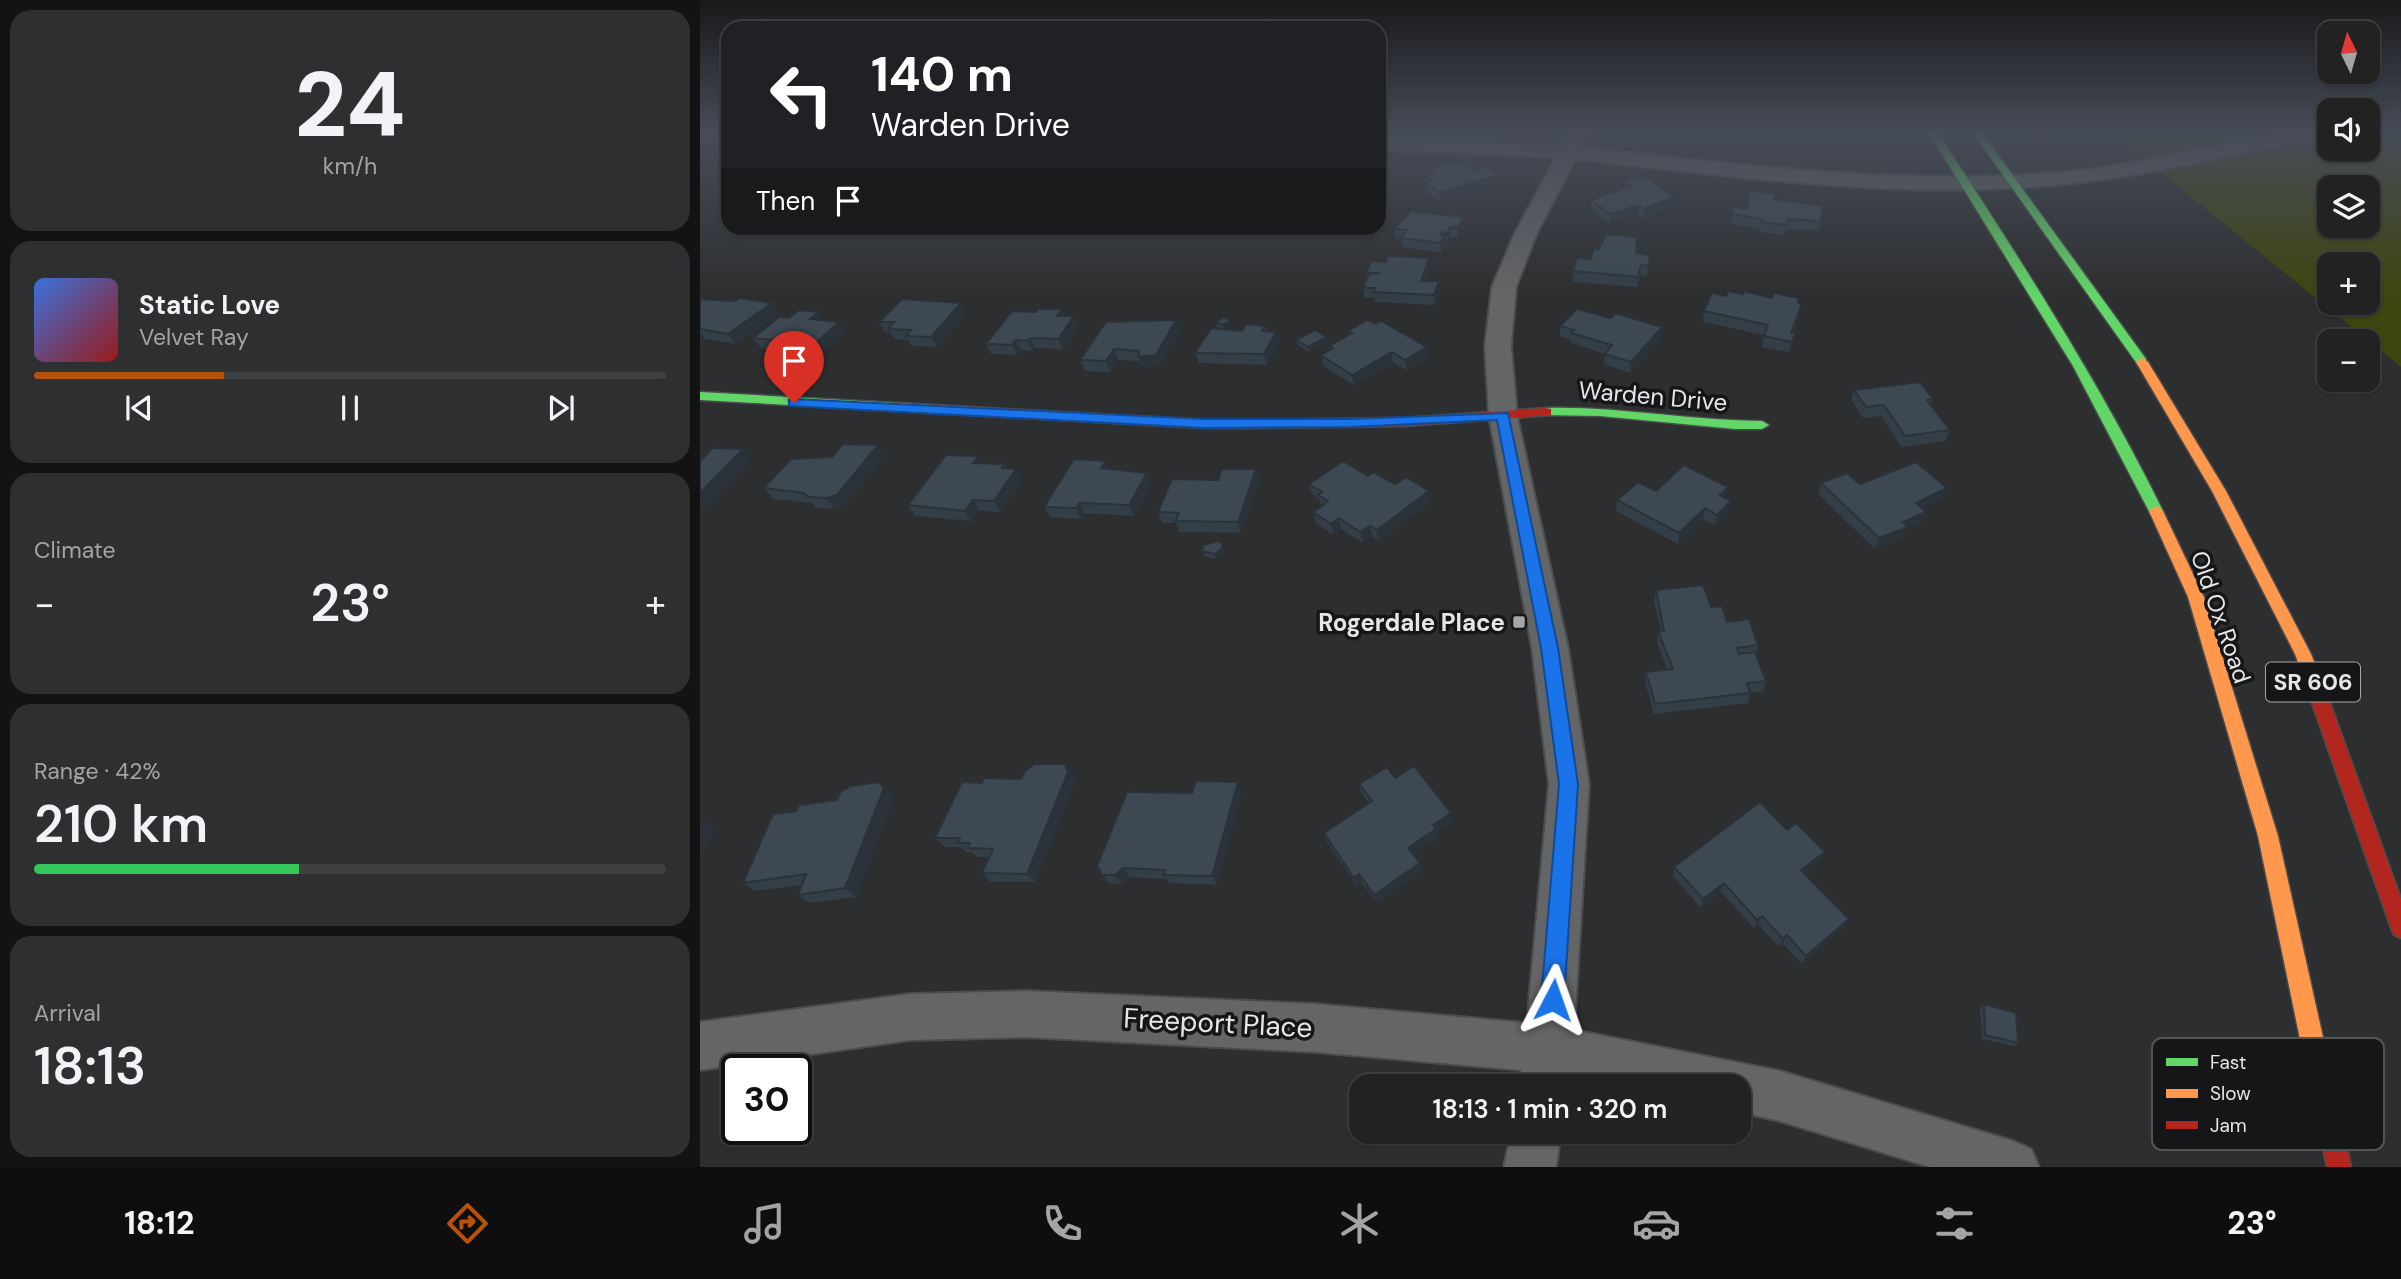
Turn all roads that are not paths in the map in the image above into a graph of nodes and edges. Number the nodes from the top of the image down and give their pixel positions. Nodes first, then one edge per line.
1 (1551, 187) edge
2 (1967, 187) edge
3 (2016, 187) edge
4 (700, 397) edge
5 (1503, 416) junction
6 (1762, 425) dead end
7 (2401, 928) edge
8 (2311, 1038) edge
9 (700, 1046) edge
10 (1546, 1068) edge
11 (1605, 1074) edge
12 (1751, 1090) edge
13 (1534, 1144) edge
14 (1530, 1167) edge
15 (2013, 1167) edge

1 - 5 street
2 - 8 main road, Old Ox Road
3 - 7 main road, Old Ox Road / SR 606
4 - 5 main road, Warden Drive
5 - 6 main road, Warden Drive
5 - 10 street
9 - 10 street, Freeport Place
10 - 11 street, Freeport Place
12 - 15 street
13 - 14 street

